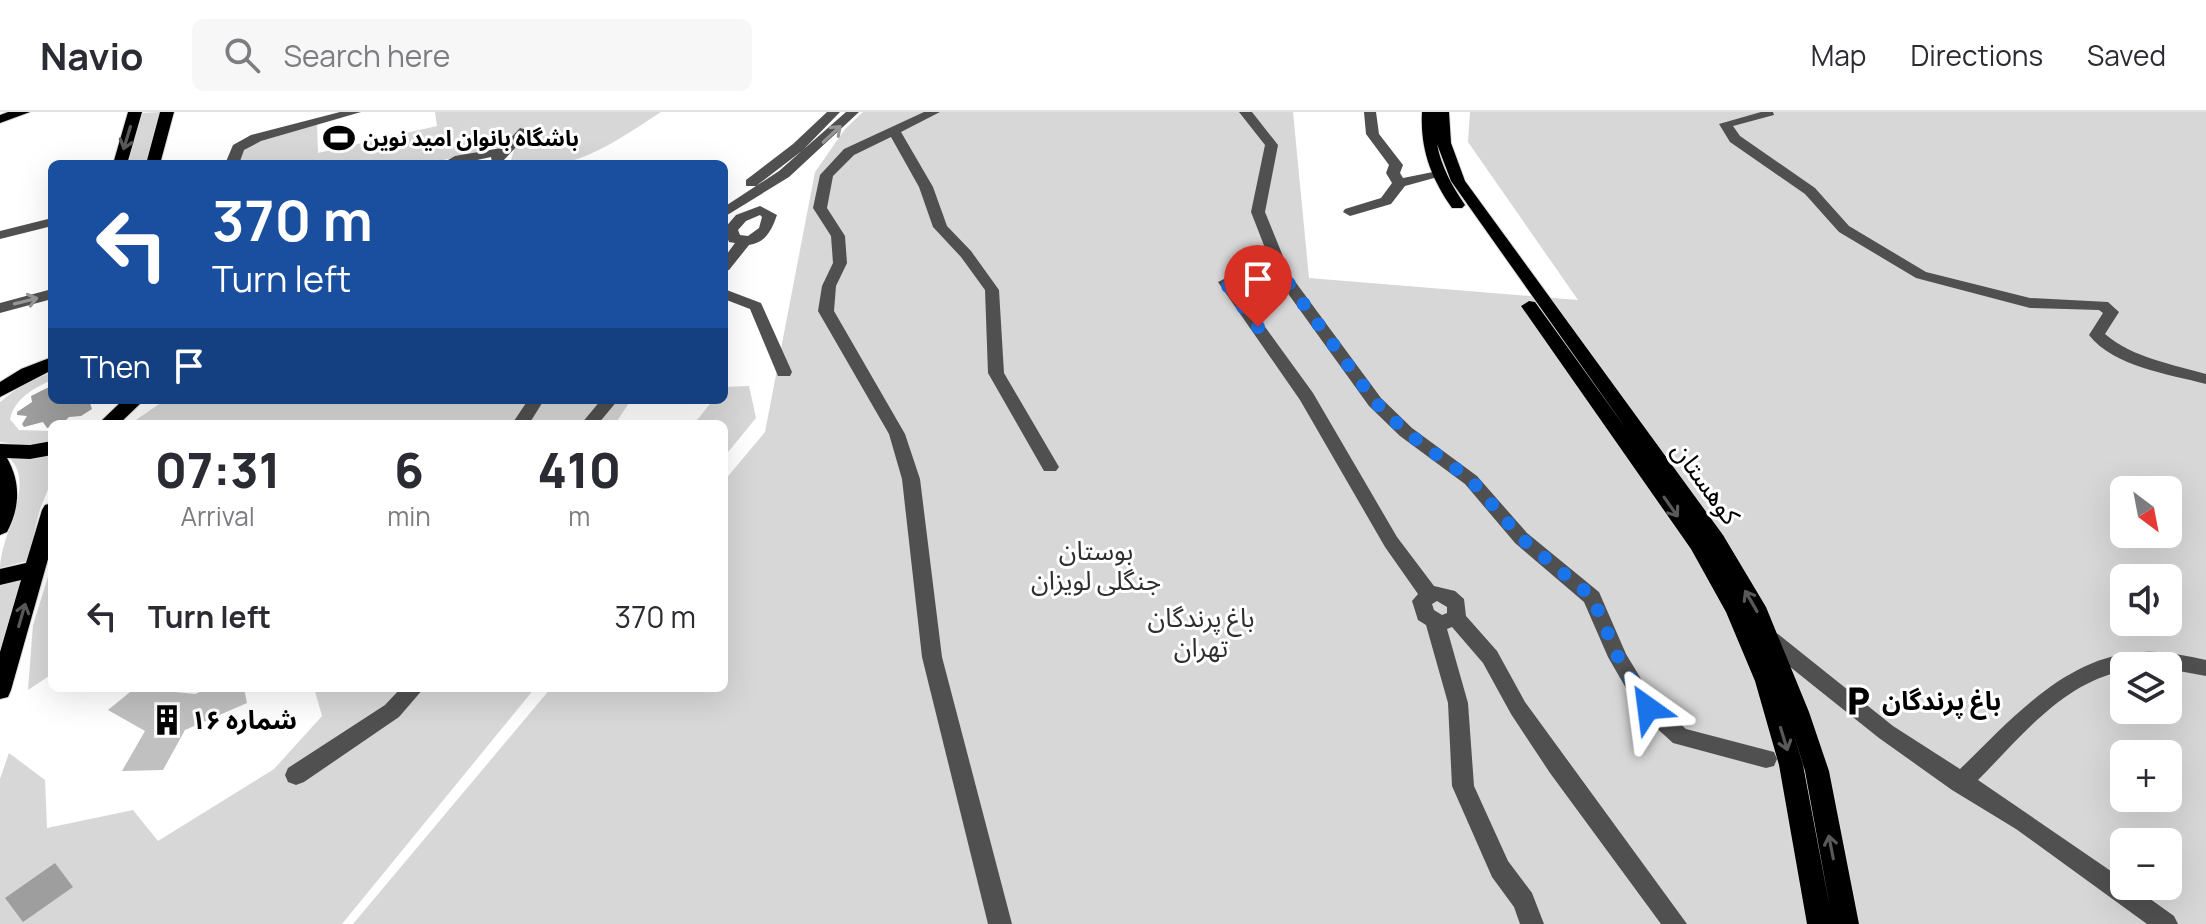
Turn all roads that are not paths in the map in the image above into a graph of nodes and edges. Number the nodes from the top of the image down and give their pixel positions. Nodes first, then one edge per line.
1 (23, 112) edge
2 (135, 112) edge
3 (167, 112) edge
4 (355, 112) edge
5 (834, 112) edge
6 (853, 112) edge
7 (934, 112) edge
8 (1245, 112) edge
9 (1370, 112) edge
10 (1429, 112) edge
11 (1442, 112) edge
12 (1767, 112) edge
13 (2, 115) edge
14 (893, 130) junction
15 (525, 131) dead end
16 (506, 151) junction
17 (121, 160) edge
18 (154, 160) edge
19 (234, 160) edge
20 (468, 160) edge
21 (496, 160) edge
22 (1438, 175) junction
23 (1399, 183) junction
24 (728, 200) edge
25 (756, 204) junction
26 (728, 212) edge
27 (1350, 212) dead end
28 (48, 223) edge
29 (728, 226) edge
30 (728, 231) edge
31 (0, 235) edge
32 (744, 242) junction
33 (728, 262) edge
34 (1284, 277) junction
35 (48, 295) edge
36 (728, 296) edge
37 (0, 308) edge
38 (1560, 339) junction
39 (48, 350) edge
40 (48, 365) edge
41 (784, 372) dead end
42 (17, 379) junction
43 (2206, 379) edge
44 (0, 390) edge
45 (606, 404) edge
46 (129, 406) edge
47 (112, 420) edge
48 (592, 420) edge
49 (48, 449) edge
50 (0, 451) edge
51 (0, 462) edge
52 (1050, 467) dead end
53 (48, 524) edge
54 (0, 527) edge
55 (35, 569) junction
56 (0, 577) edge
57 (1430, 595) junction
58 (1445, 620) junction
59 (1771, 640) junction
60 (2206, 668) edge
61 (0, 690) edge
62 (410, 692) edge
63 (1766, 759) dead end
64 (296, 775) dead end
65 (1960, 783) junction
66 (1000, 924) edge
67 (1532, 924) edge
68 (1675, 924) edge
69 (1820, 924) edge
70 (1846, 924) edge
71 (2166, 924) edge

1 - 13 main road
2 -> 17 main road
3 - 18 main road
4 - 19 street
5 - 25 street
25 -> 6 street
7 - 14 street
8 - 34 street
9 - 23 street
10 - 22 main road, کوهستان
11 - 38 main road, کوهستان
12 - 43 street
14 - 52 street
14 - 66 street
15 - 16 street
16 - 20 street
16 - 21 street
22 - 23 street
22 - 38 main road, کوهستان
23 - 27 street
24 - 25 street
25 - 26 street
25 - 29 street
25 - 32 street
28 - 31 street
30 - 32 street
32 - 33 street
34 - 57 street
34 - 63 street
37 -> 35 street
36 - 41 street
59 -> 38 main road, کوهستان
38 -> 69 main road, کوهستان
39 - 42 main road
40 - 42 main road
42 - 44 main road
45 - 48 street
46 - 47 main road
49 - 50 main road
51 - 54 main road
53 - 55 main road
55 - 56 main road
61 -> 55 main road
57 - 58 street
57 - 58 street
58 - 67 street
58 - 68 street
59 - 65 street
70 -> 59 main road, کوهستان
60 - 65 street
62 - 64 street
65 - 71 street

